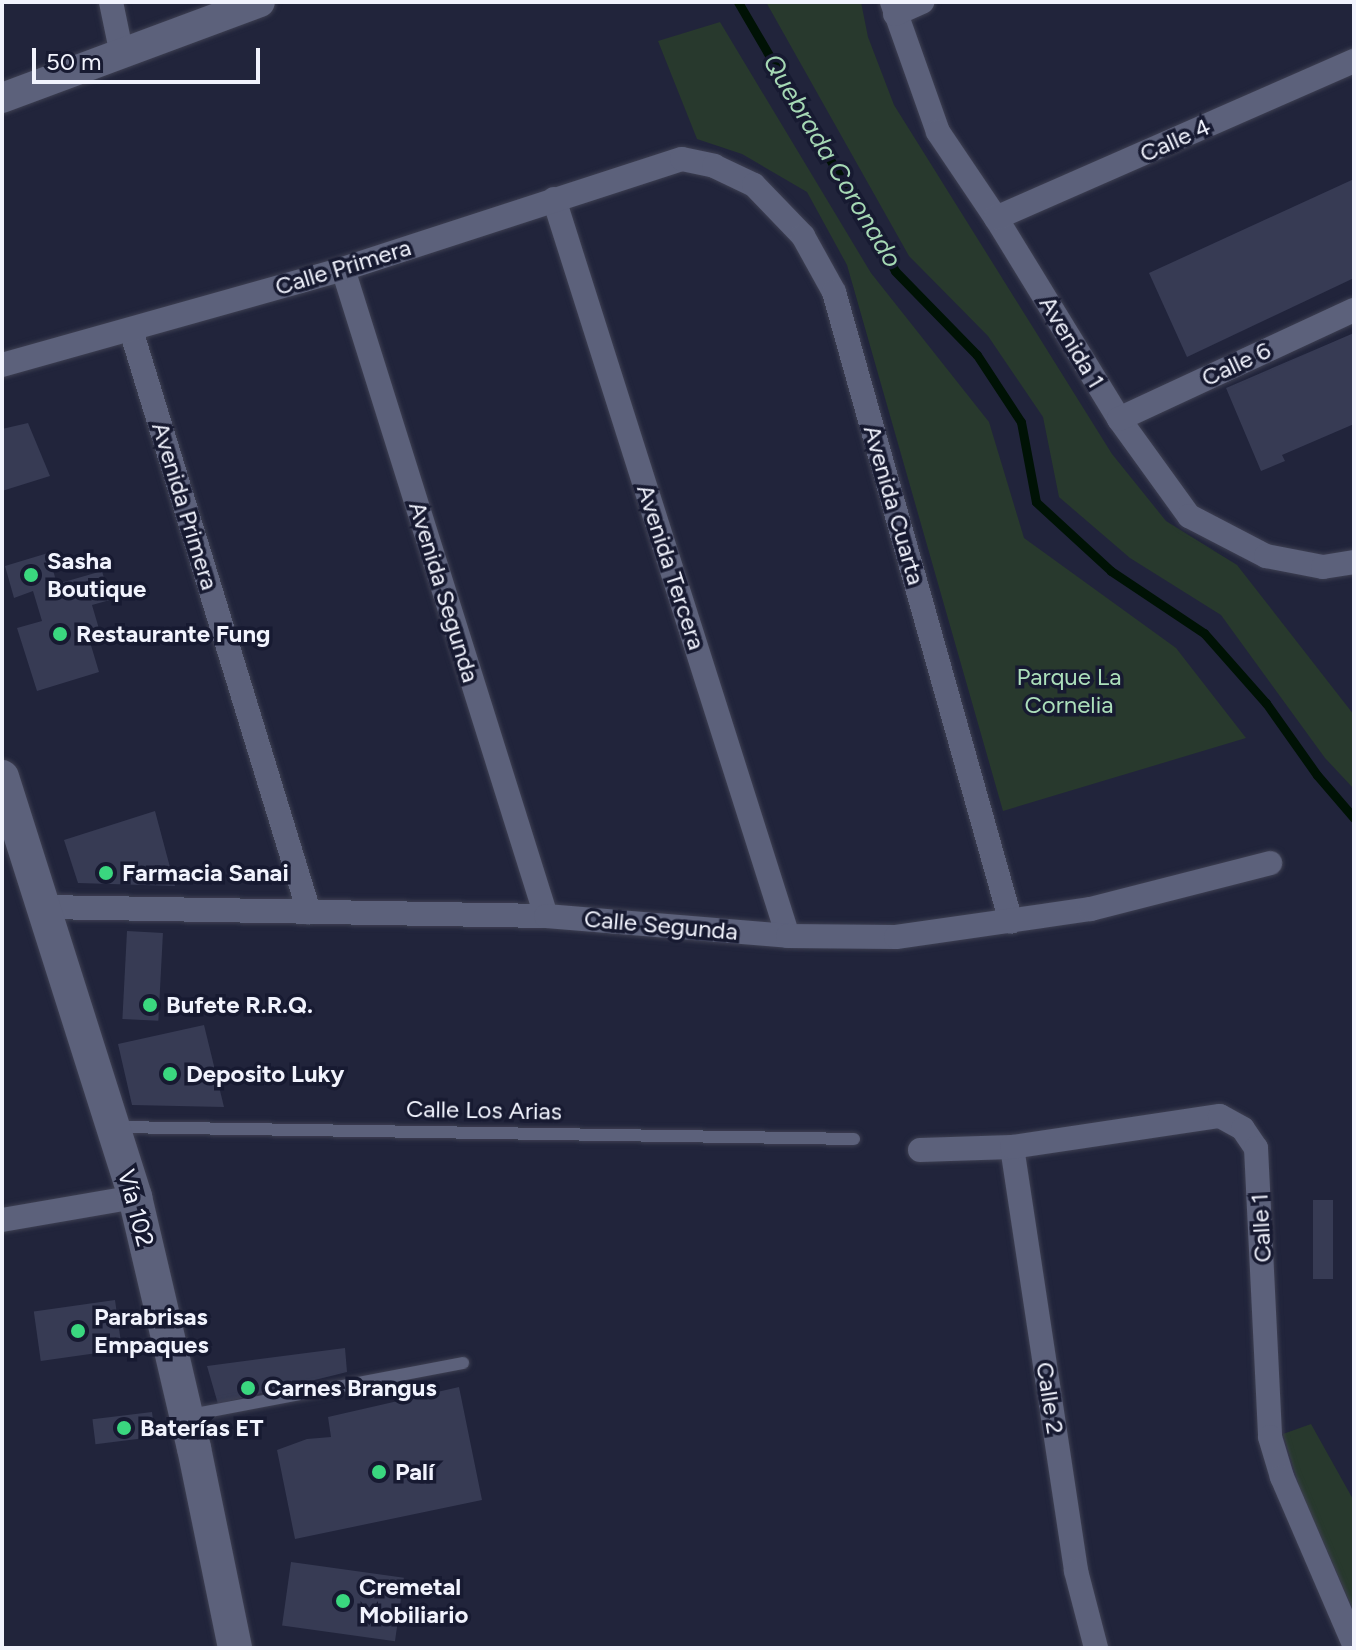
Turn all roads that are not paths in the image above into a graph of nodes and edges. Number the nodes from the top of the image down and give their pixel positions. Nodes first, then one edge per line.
1 (111, 2) edge
2 (260, 2) edge
3 (922, 2) edge
4 (894, 8) edge
5 (122, 55) junction
6 (1354, 61) edge
7 (2, 98) edge
8 (682, 159) joint
9 (554, 199) junction
10 (996, 218) junction
11 (343, 269) junction
12 (1354, 310) edge
13 (131, 330) junction
14 (2, 365) edge
15 (1119, 419) junction
16 (1354, 562) edge
17 (2, 777) edge
18 (10, 828) edge
19 (1270, 863) dead end
20 (45, 907) junction
21 (309, 912) junction
22 (546, 916) junction
23 (1011, 922) junction
24 (788, 936) junction
25 (113, 1127) junction
26 (854, 1139) dead end
27 (1012, 1147) junction
28 (920, 1150) dead end
29 (135, 1197) junction
30 (2, 1220) edge
31 (463, 1363) dead end
32 (187, 1416) junction
33 (1354, 1644) edge
34 (235, 1648) edge
35 (1096, 1648) edge

1 - 5 street
2 - 5 street
3 - 4 street
4 - 10 street, Avenida 1
5 - 7 street
6 - 10 street, Calle 4
8 - 9 street, Calle Primera
8 - 23 street, Avenida Cuarta
9 - 11 street, Calle Primera
9 - 24 street, Avenida Tercera
10 - 15 street, Avenida 1
11 - 13 street, Calle Primera
11 - 22 street, Avenida Segunda
12 - 15 street, Calle 6
13 - 14 street, Calle Primera
13 - 21 street, Avenida Primera
15 - 16 street, Avenida 1
17 - 18 main road, Vía 102
18 - 20 main road, Vía 102
19 - 23 street, Calle Segunda
20 - 21 street, Calle Segunda
20 - 25 main road, Vía 102
21 - 22 street, Calle Segunda
22 - 24 street, Calle Segunda
23 - 24 street, Calle Segunda
25 - 26 lane, Calle Los Arias
25 - 29 main road, Vía 102
27 - 28 street, Calle 1
27 - 33 street, Calle 1
27 - 35 street, Calle 2
29 - 30 street
29 - 32 main road, Vía 102
31 - 32 lane
32 - 34 main road, Vía 102

